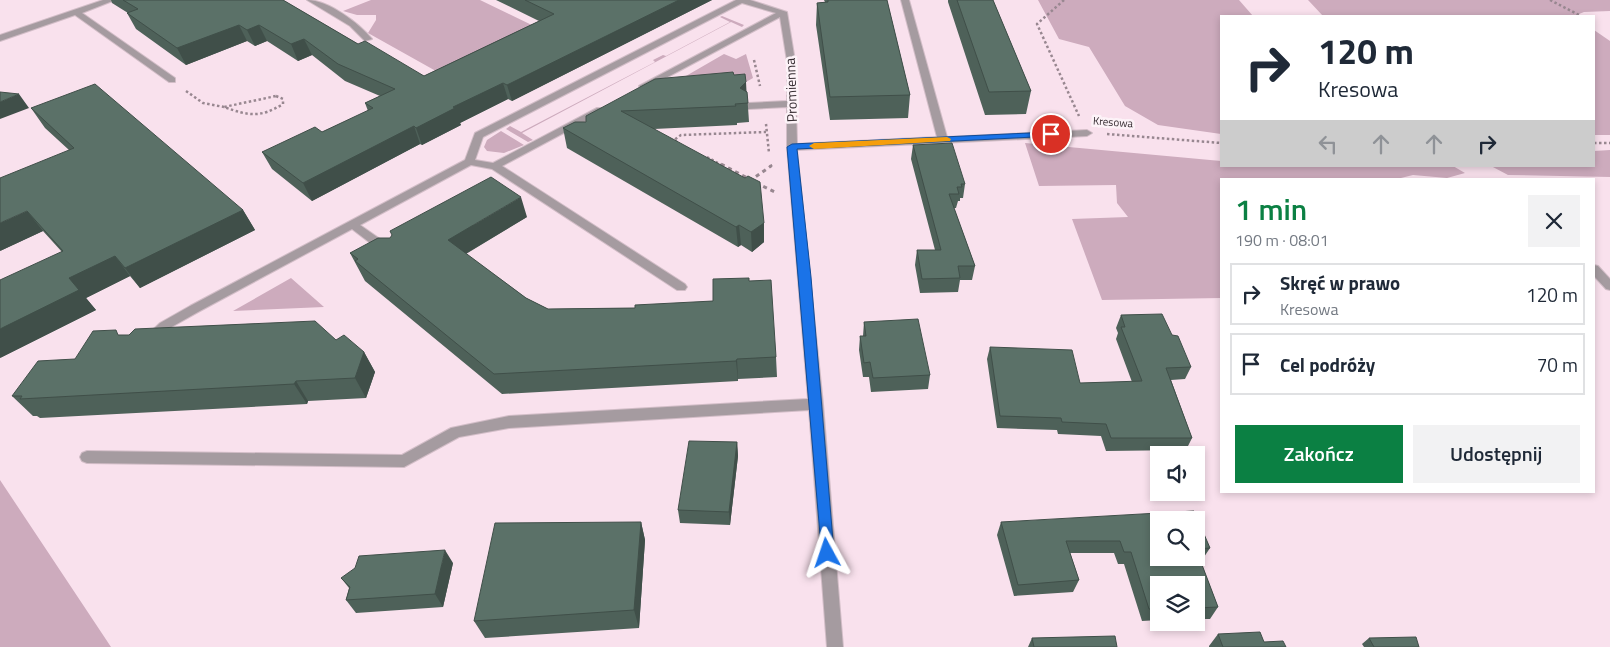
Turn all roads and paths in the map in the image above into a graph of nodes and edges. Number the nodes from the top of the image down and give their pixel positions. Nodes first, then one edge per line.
1 (111, 0) edge
2 (311, 0) edge
3 (742, 0) edge
4 (905, 0) edge
5 (1064, 0) edge
6 (1550, 0) edge
7 (100, 2) edge
8 (76, 12) junction
9 (783, 12) junction
10 (1579, 15) edge
11 (0, 38) edge
12 (368, 39) dead end
13 (754, 60) dead end
14 (172, 80) joint
15 (636, 90) edge
16 (610, 104) edge
17 (792, 104) junction
18 (764, 105) junction
19 (224, 106) junction
20 (748, 106) edge
21 (766, 132) junction
22 (1087, 132) junction
23 (943, 140) junction
24 (1220, 143) edge
25 (1595, 143) edge
26 (1610, 143) edge
27 (683, 145) edge
28 (792, 147) junction
29 (700, 154) edge
30 (469, 162) junction
31 (495, 166) junction
32 (751, 180) junction
33 (782, 195) dead end
34 (352, 224) junction
35 (393, 254) edge
36 (1595, 270) edge
37 (1610, 286) edge
38 (681, 287) dead end
39 (140, 350) edge
40 (816, 404) junction
41 (87, 457) dead end
42 (835, 647) edge

1 - 7 street
2 - 12 street
3 - 9 street
3 - 30 street
4 - 23 street
5 - 22 path
6 - 10 path
7 - 8 street
8 - 11 street
8 - 14 street
9 - 15 street
9 - 17 street, Promienna
13 - 18 path
14 - 19 path
16 - 31 street
17 - 18 street
17 - 28 street, Promienna
18 - 20 street
18 - 21 path
19 - 19 path
21 - 27 path
21 - 32 path
22 - 23 street, Kresowa
22 - 24 path, Kresowa
23 - 28 street, Kresowa
25 - 26 path
28 - 40 street, Promienna
29 - 32 path
30 - 31 street
30 - 34 street
31 - 38 street
32 - 33 path
34 - 35 street
34 - 39 street
36 - 37 street
40 - 41 street
40 - 42 street, Promienna

